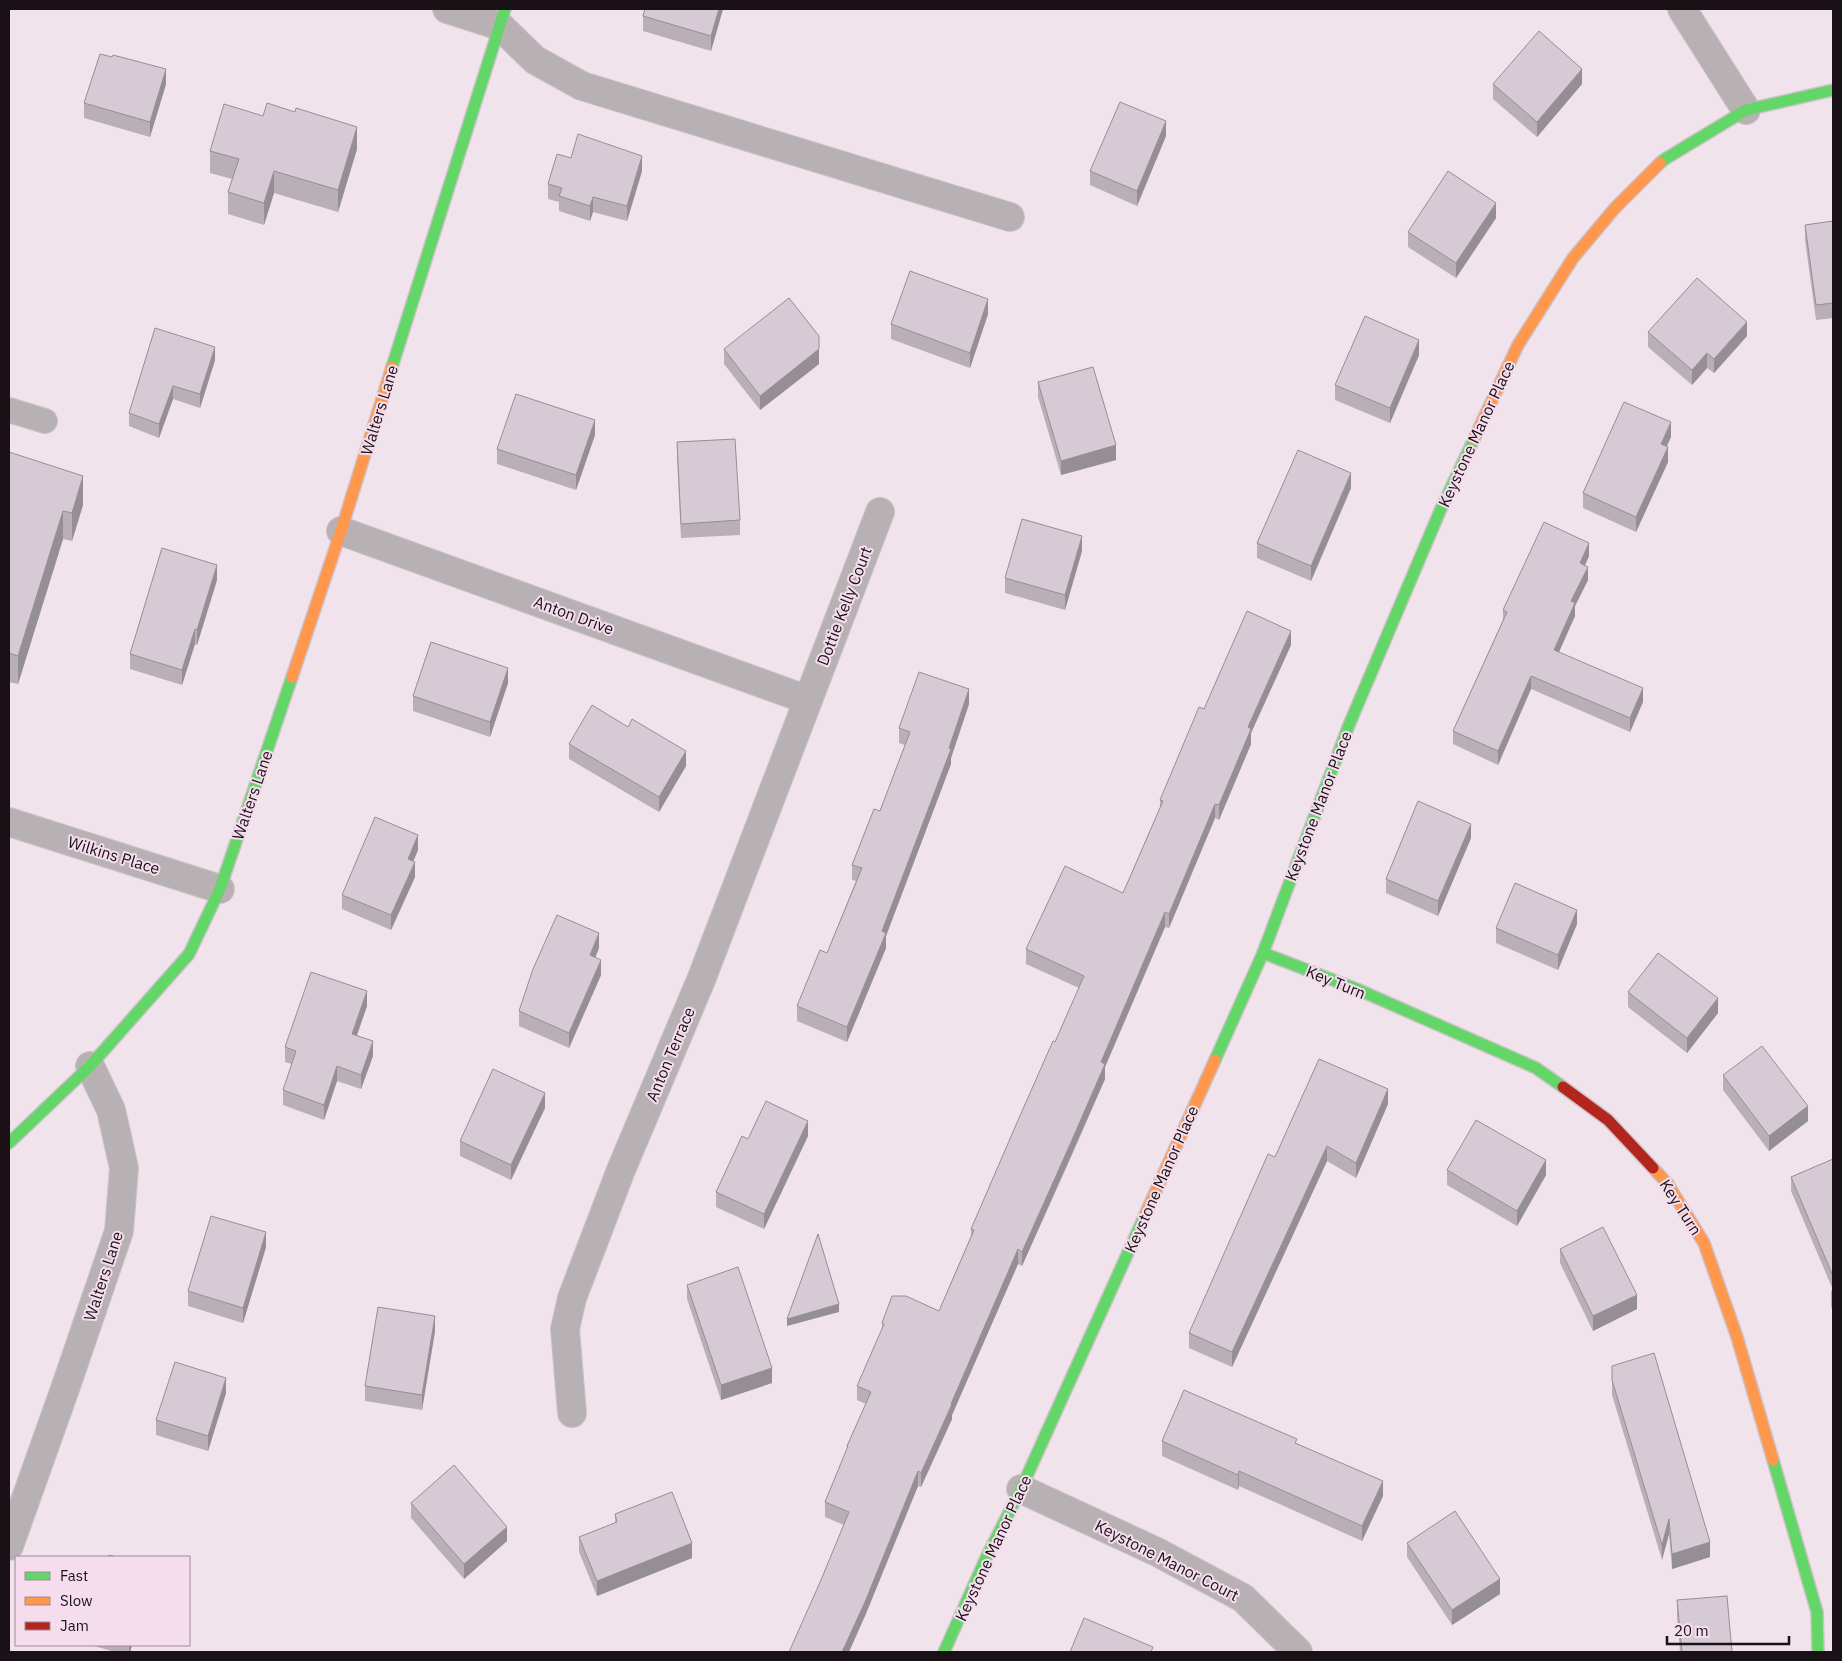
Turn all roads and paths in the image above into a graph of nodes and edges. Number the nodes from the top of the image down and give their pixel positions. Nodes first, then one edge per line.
1 (447, 9) edge
2 (1682, 9) edge
3 (502, 17) edge
4 (1833, 90) edge
5 (1746, 110) junction
6 (1010, 217) dead end
7 (9, 410) edge
8 (45, 421) dead end
9 (880, 512) dead end
10 (341, 531) junction
11 (808, 700) junction
12 (9, 822) edge
13 (220, 889) junction
14 (1262, 953) junction
15 (90, 1066) junction
16 (9, 1143) edge
17 (572, 1413) dead end
18 (1021, 1489) junction
19 (9, 1546) edge
20 (944, 1652) edge
21 (1298, 1652) edge
22 (1818, 1652) edge

1 - 3 street
2 - 5 street
3 - 6 street
3 - 10 street, Walters Lane
4 - 5 street, Keystone Manor Place
5 - 14 street, Keystone Manor Place
7 - 8 lane
9 - 11 street, Dottie Kelly Court
10 - 11 street, Anton Drive
10 - 13 street, Walters Lane
11 - 17 street, Anton Terrace
12 - 13 street, Wilkins Place
13 - 15 street, Walters Lane
14 - 18 street, Keystone Manor Place
14 - 22 street, Key Turn
15 - 16 street
15 - 19 street, Walters Lane
18 - 20 street, Keystone Manor Place
18 - 21 street, Keystone Manor Court

